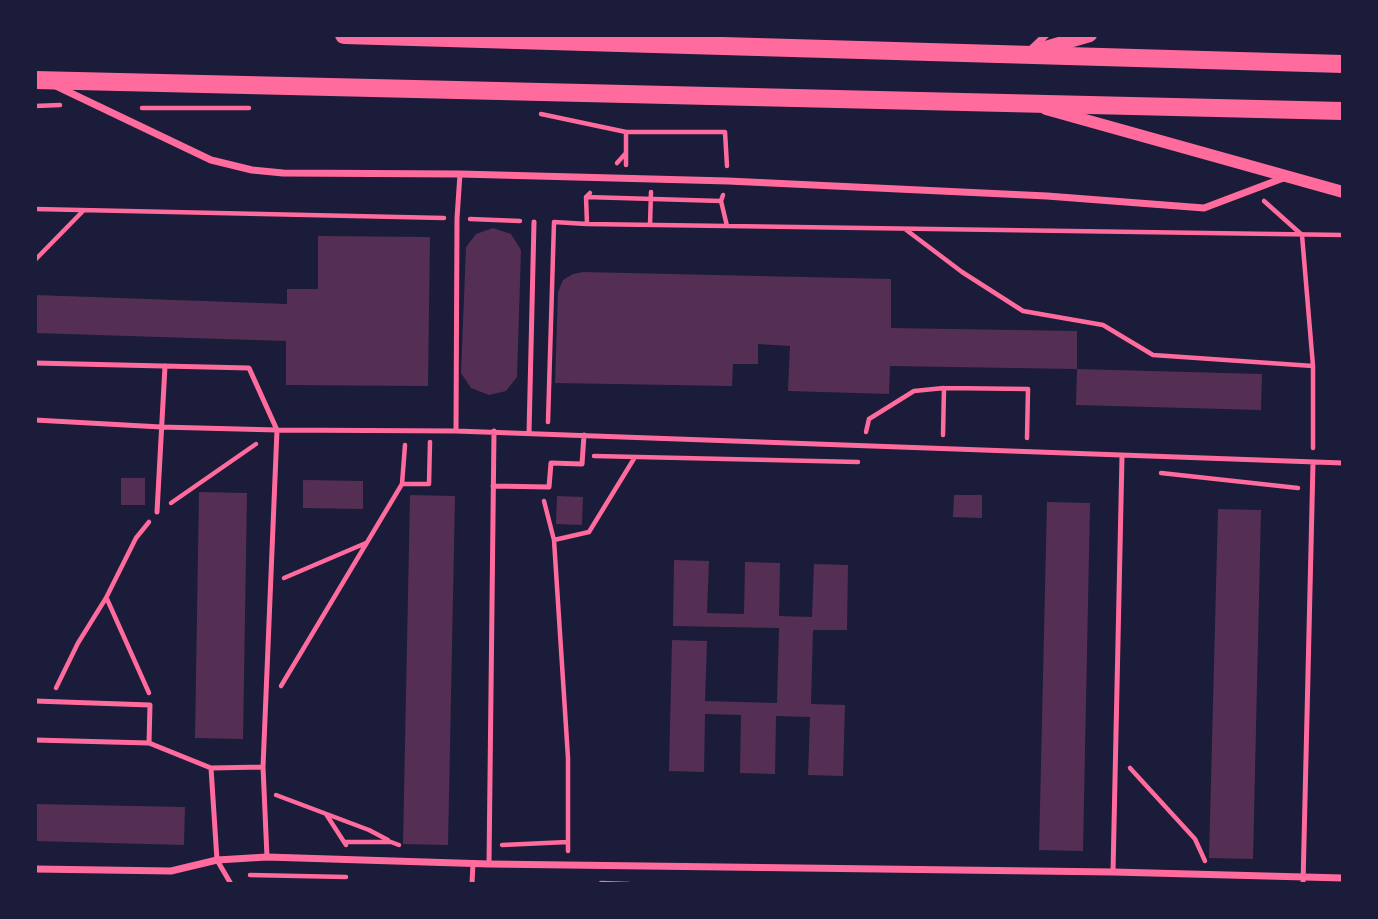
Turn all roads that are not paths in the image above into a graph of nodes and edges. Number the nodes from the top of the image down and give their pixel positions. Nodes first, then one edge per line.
1 (344, 35) edge
2 (1046, 35) edge
3 (1090, 35) edge
4 (1024, 54) junction
5 (1343, 64) edge
6 (39, 80) edge
7 (1026, 103) junction
8 (1343, 111) edge
9 (460, 174) junction
10 (1289, 176) junction
11 (1343, 192) edge
12 (534, 222) road end
13 (35, 363) edge
14 (165, 366) junction
15 (35, 420) edge
16 (161, 427) junction
17 (277, 430) junction
18 (456, 430) junction
19 (494, 431) junction
20 (529, 433) junction
21 (584, 435) junction
22 (1122, 456) junction
23 (1313, 463) junction
24 (1343, 463) edge
25 (493, 486) junction
26 (157, 512) road end
27 (35, 701) edge
28 (35, 740) edge
29 (149, 743) junction
30 (263, 767) junction
31 (211, 768) junction
32 (267, 857) junction
33 (217, 860) junction
34 (473, 863) junction
35 (489, 864) junction
36 (35, 869) edge
37 (1113, 872) junction
38 (1343, 878) edge
39 (1303, 880) edge
40 (231, 884) edge
41 (472, 884) edge

1 - 4 main road
2 - 4 street
3 - 4 main road
4 - 5 main road
6 - 7 main road
6 - 9 street
7 - 8 main road
7 - 10 street
9 - 10 street
9 - 18 lane
10 - 11 street
12 - 20 lane
13 - 14 lane
14 - 16 lane
14 - 17 lane
15 - 16 lane
16 - 17 lane
16 - 26 lane
17 - 18 lane
17 - 30 lane
18 - 19 lane
19 - 20 lane
19 - 25 lane
20 - 21 lane
21 - 22 lane
21 - 25 lane
22 - 23 lane
22 - 37 lane
23 - 24 lane
23 - 39 lane
25 - 35 lane
27 - 29 lane
28 - 29 lane
29 - 31 lane
30 - 31 lane
30 - 32 lane
31 - 33 lane
32 - 33 street
32 - 34 street
33 - 36 street
33 - 40 lane
34 - 35 street
34 - 41 lane
35 - 37 street
37 - 39 street
38 - 39 street

